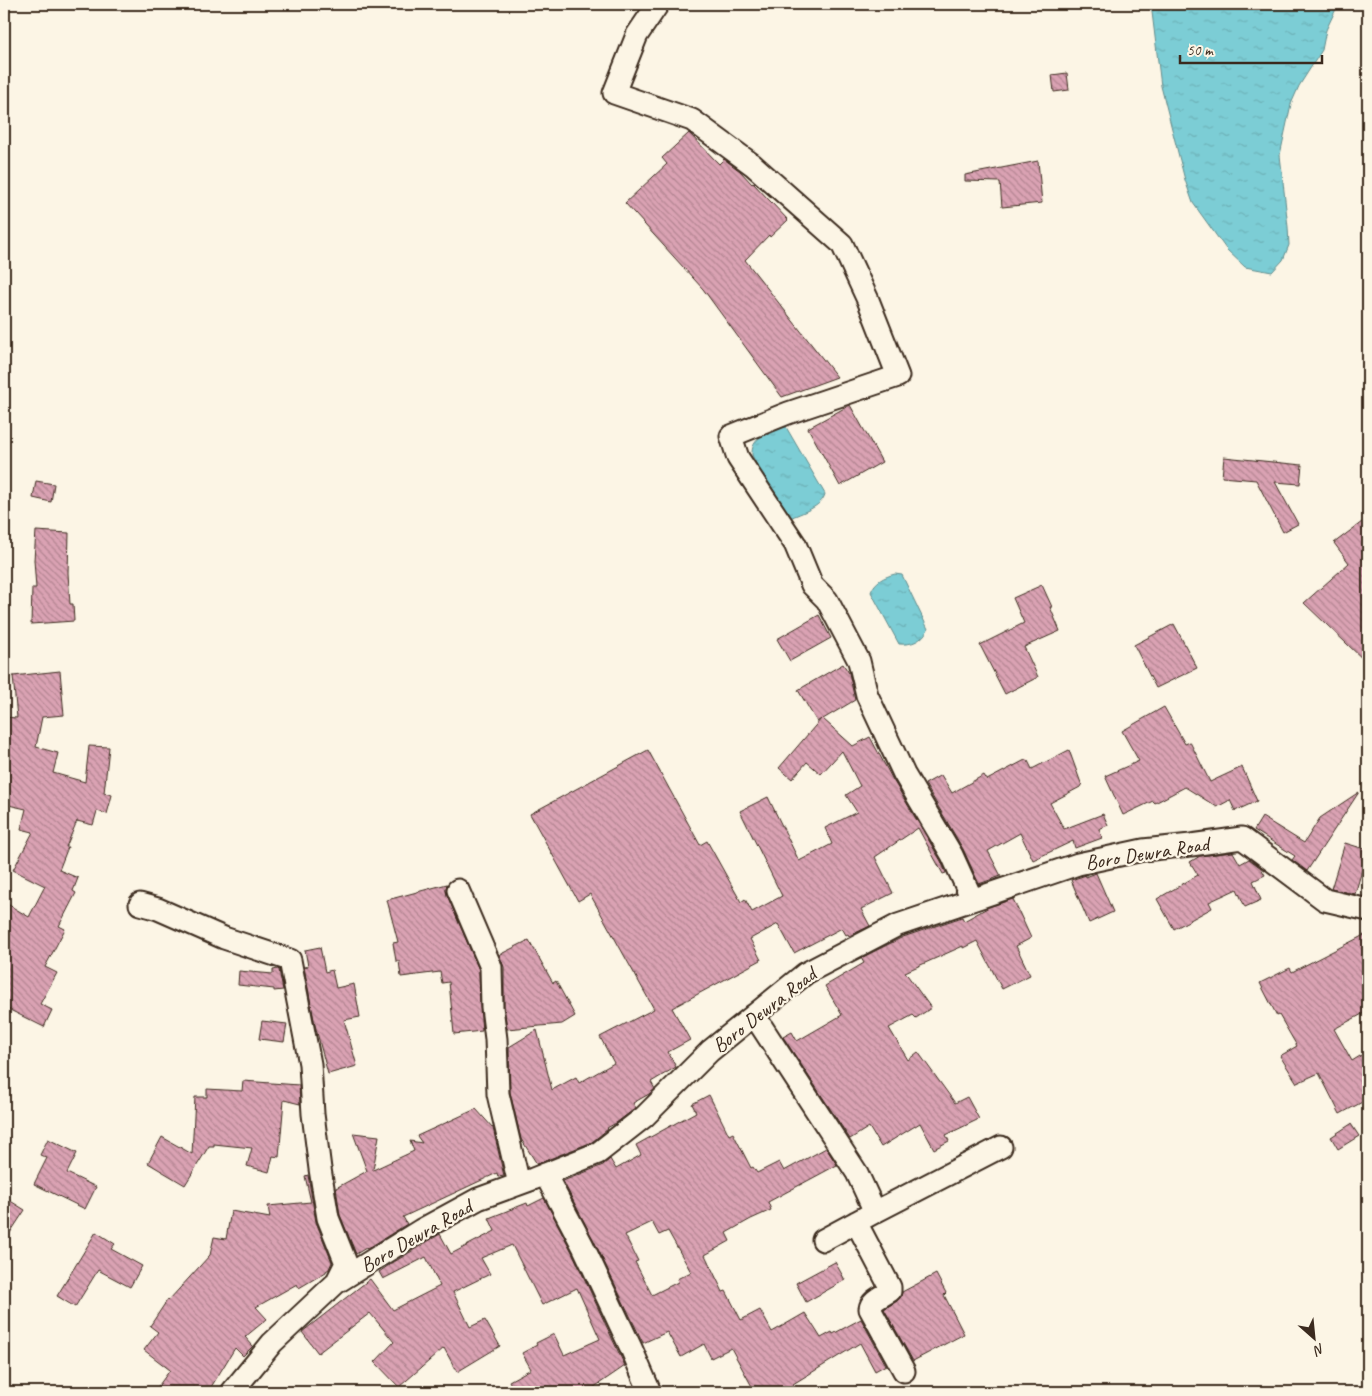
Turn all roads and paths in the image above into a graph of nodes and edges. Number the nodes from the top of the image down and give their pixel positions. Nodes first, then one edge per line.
1 (658, 4) edge
2 (458, 890) dead end
3 (972, 899) junction
4 (140, 904) dead end
5 (1368, 910) edge
6 (754, 1015) junction
7 (1001, 1147) dead end
8 (545, 1174) junction
9 (519, 1184) junction
10 (875, 1212) junction
11 (856, 1222) junction
12 (823, 1240) dead end
13 (336, 1283) junction
14 (904, 1371) dead end
15 (232, 1392) edge
16 (650, 1392) edge

1 - 3 street
2 - 9 street
3 - 5 street, Boro Dewra Road
3 - 6 street, Boro Dewra Road
4 - 13 street
6 - 8 street, Boro Dewra Road
6 - 10 street
7 - 10 street
8 - 9 street, Boro Dewra Road
8 - 16 street
9 - 13 street, Boro Dewra Road
10 - 11 street
11 - 12 street
11 - 14 street
13 - 15 street, Boro Dewra Road

